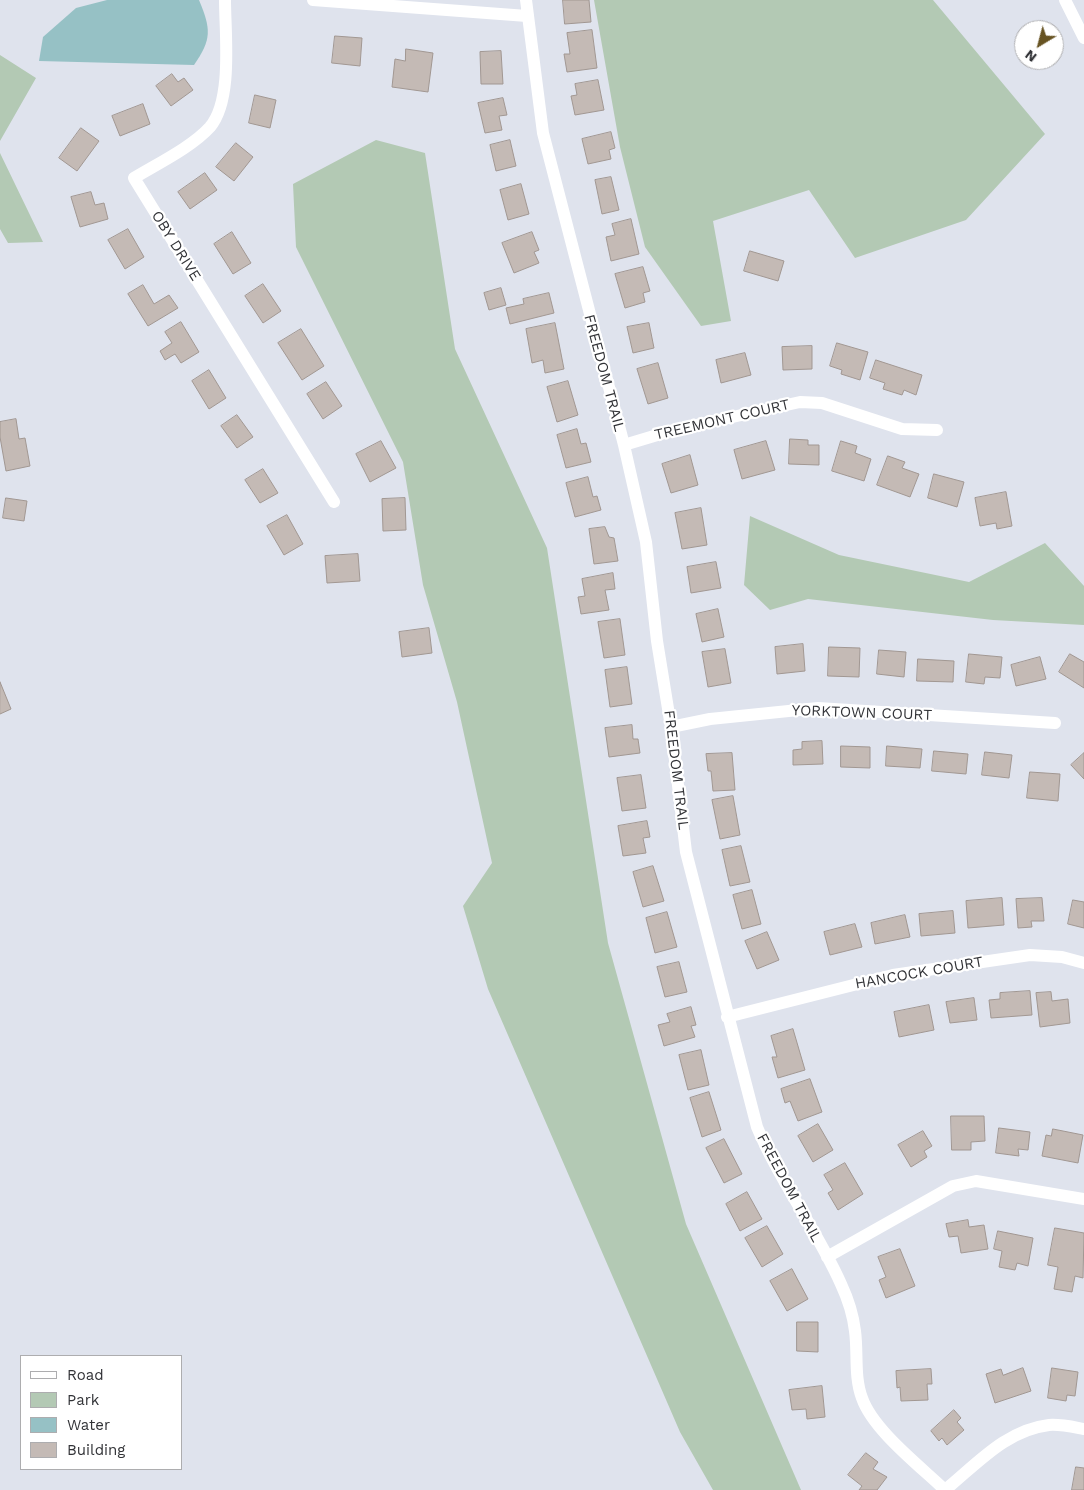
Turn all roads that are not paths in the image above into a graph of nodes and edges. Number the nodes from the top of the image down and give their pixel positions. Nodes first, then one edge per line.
1 (225, 0) edge
2 (313, 0) edge
3 (526, 0) edge
4 (1065, 0) edge
5 (527, 16) junction
6 (1084, 38) edge
7 (937, 430) dead end
8 (624, 445) junction
9 (334, 502) dead end
10 (1055, 723) dead end
11 (671, 727) junction
12 (1084, 963) edge
13 (727, 1017) junction
14 (1084, 1199) edge
15 (827, 1257) junction
16 (1084, 1429) edge
17 (945, 1490) edge

1 - 9 street, OBY DRIVE
2 - 5 street
3 - 5 street, FREEDOM TRAIL
4 - 6 street
5 - 8 street, FREEDOM TRAIL
7 - 8 street, TREEMONT COURT
8 - 11 street, FREEDOM TRAIL
10 - 11 street, YORKTOWN COURT
11 - 13 street, FREEDOM TRAIL
12 - 13 street, HANCOCK COURT
13 - 15 street, FREEDOM TRAIL
14 - 15 street
15 - 17 street, FREEDOM TRAIL
16 - 17 street

